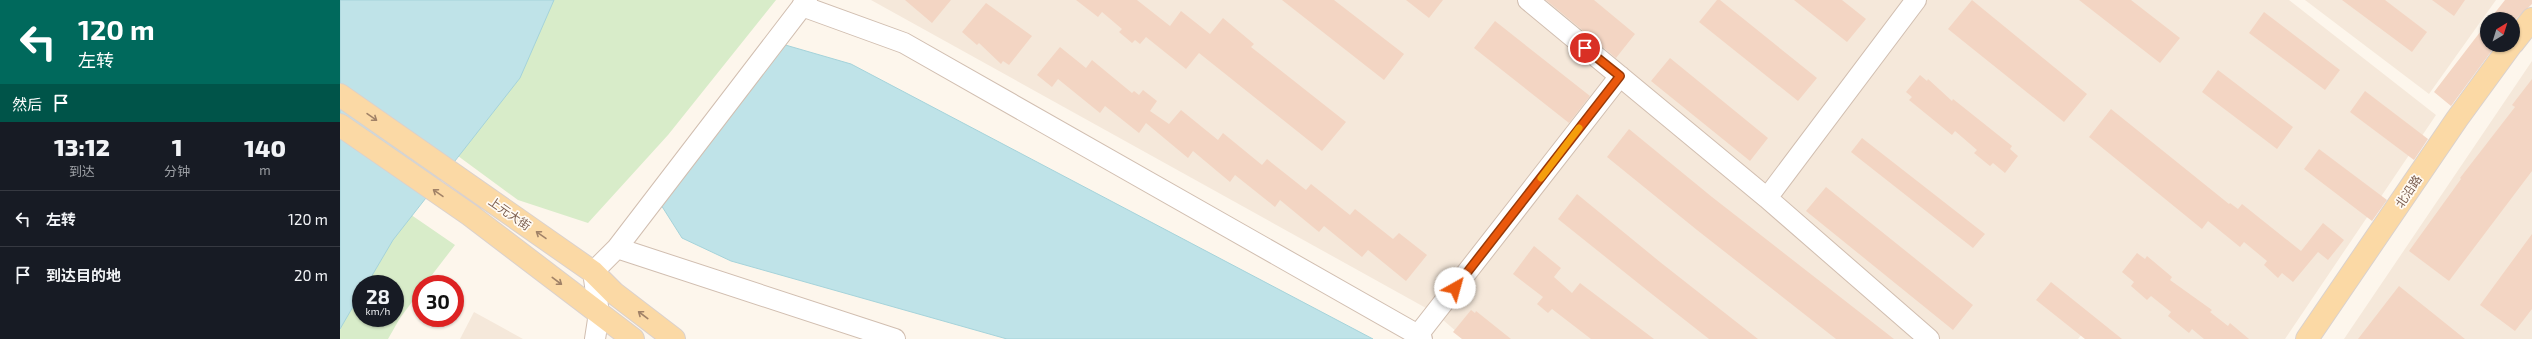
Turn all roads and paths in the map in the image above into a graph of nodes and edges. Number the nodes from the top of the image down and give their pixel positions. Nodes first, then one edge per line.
1 (1528, 0) edge
2 (1916, 0) edge
3 (805, 3) edge
4 (2532, 19) edge
5 (2520, 34) edge
6 (2506, 52) edge
7 (1620, 76) junction
8 (340, 95) edge
9 (340, 125) edge
10 (1767, 198) junction
11 (617, 248) junction
12 (594, 272) junction
13 (599, 313) junction
14 (1420, 337) edge
15 (595, 339) edge
16 (633, 339) edge
17 (674, 339) edge
18 (895, 339) edge
19 (1929, 339) edge
20 (2307, 339) edge

1 - 7 street
2 - 10 street
3 - 11 street
3 - 14 street
4 - 5 main road, 北沿路
6 - 20 main road, 北沿路
7 - 10 street
7 - 14 street
8 - 12 main road, 上元大街
9 - 13 main road
10 - 19 street
11 - 12 street
11 - 18 street
12 - 13 street
17 -> 12 main road, 上元大街
13 - 15 street
13 - 16 main road

